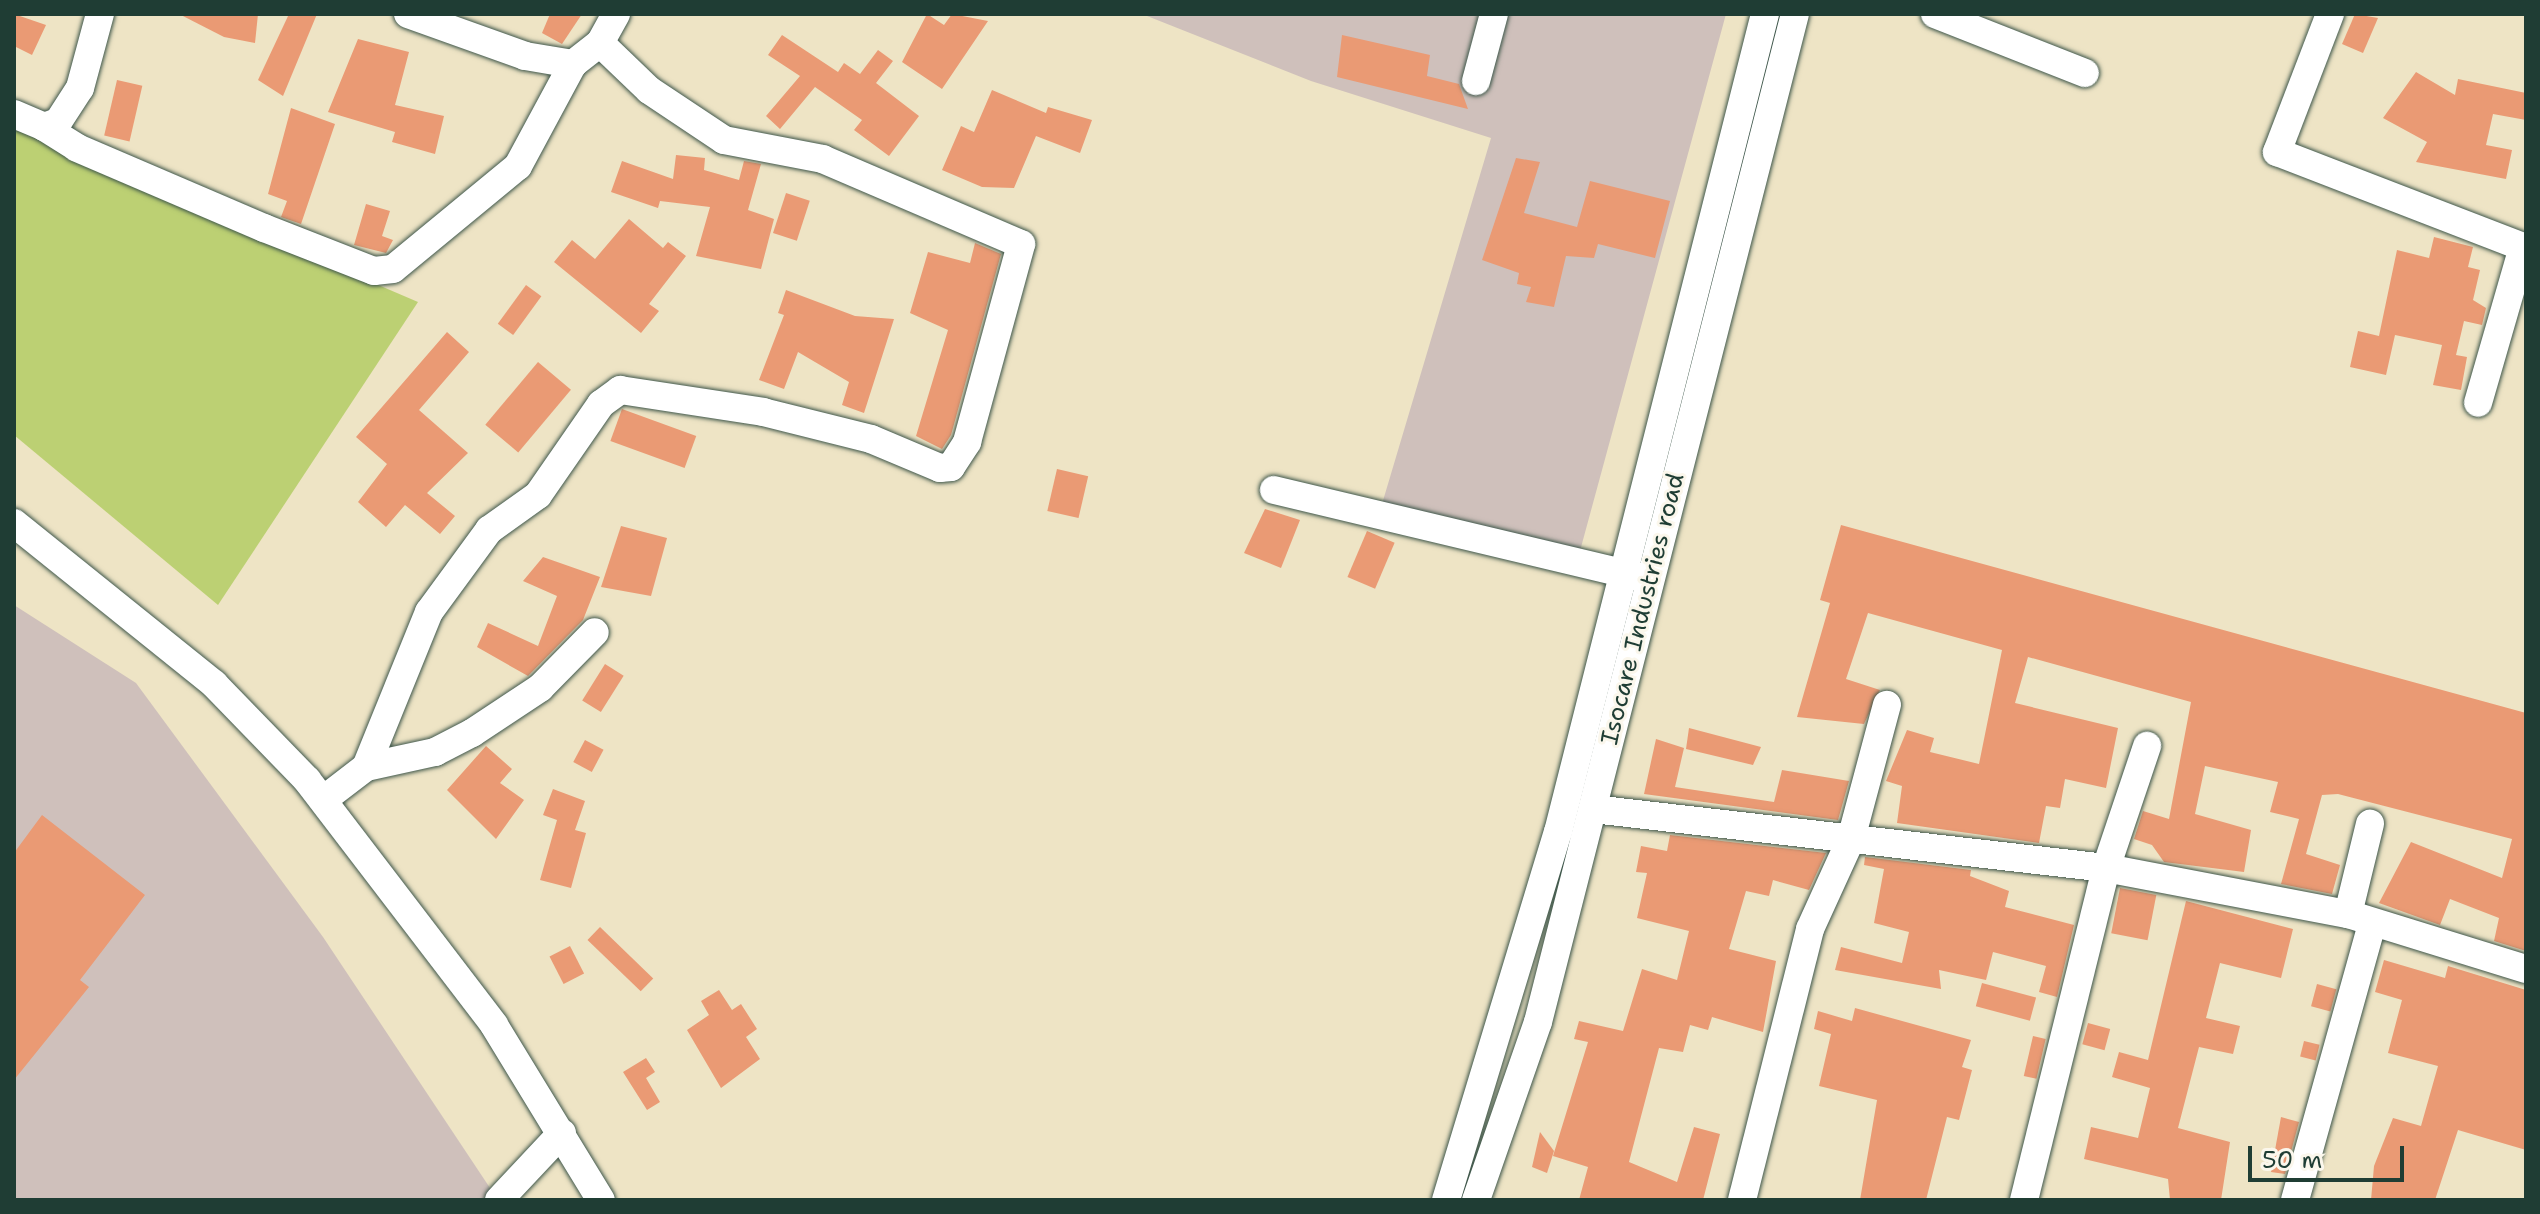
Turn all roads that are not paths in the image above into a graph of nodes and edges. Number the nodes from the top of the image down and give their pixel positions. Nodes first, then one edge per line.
1 (100, 14) edge
2 (408, 14) edge
3 (616, 14) edge
4 (1494, 14) edge
5 (1765, 14) edge
6 (1795, 14) edge
7 (1935, 14) edge
8 (2330, 14) edge
9 (600, 43) junction
10 (573, 64) junction
11 (2085, 73) dead end
12 (1476, 81) dead end
13 (14, 114) edge
14 (44, 127) junction
15 (2524, 241) edge
16 (2478, 403) dead end
17 (1274, 490) dead end
18 (14, 523) edge
19 (1621, 573) junction
20 (1650, 580) junction
21 (595, 632) dead end
22 (1887, 705) dead end
23 (2147, 746) dead end
24 (366, 767) junction
25 (323, 800) junction
26 (1593, 809) junction
27 (2370, 824) dead end
28 (1851, 839) junction
29 (2106, 868) junction
30 (2360, 919) junction
31 (2526, 969) edge
32 (562, 1133) junction
33 (499, 1200) edge
34 (601, 1200) edge
35 (1446, 1200) edge
36 (1476, 1200) edge
37 (1742, 1200) edge
38 (2024, 1200) edge
39 (2295, 1200) edge

1 - 14 street
2 - 10 street
3 - 9 street
4 - 12 street
5 - 19 street, Isocare Industries road
6 - 20 street, Isocare Industries road
7 - 11 street
8 - 15 street
9 - 10 street
9 - 24 street
10 - 14 street
13 - 14 street
15 - 16 street
17 - 19 street
18 - 25 street
19 - 20 street
19 - 35 street, Isocare Industries road
20 - 26 street, Isocare Industries road
21 - 24 street
22 - 28 street
23 - 29 street
24 - 25 street
25 - 32 street
26 - 28 street
26 - 36 street, Isocare Industries road
27 - 30 street
28 - 29 street
28 - 37 street
29 - 30 street
29 - 38 street
30 - 31 street
30 - 39 street
32 - 33 street
32 - 34 street

